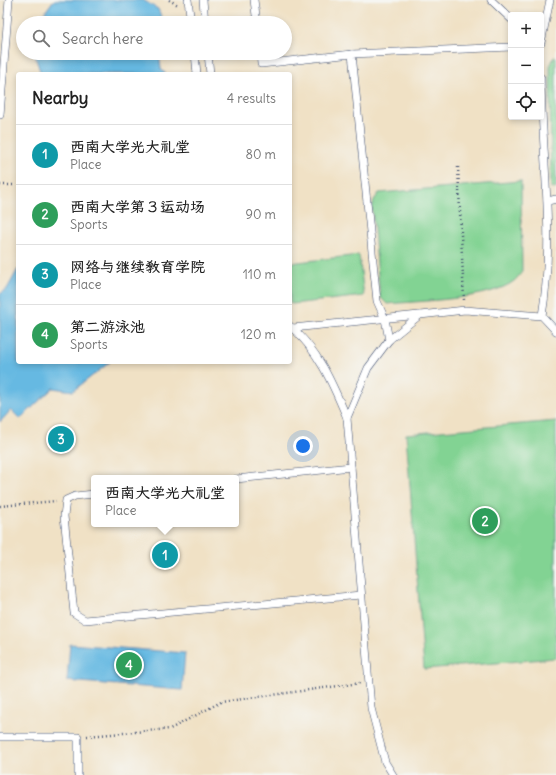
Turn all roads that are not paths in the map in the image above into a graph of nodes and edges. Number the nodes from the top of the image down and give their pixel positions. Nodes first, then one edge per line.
1 (9, 0) edge
2 (188, 0) edge
3 (203, 0) edge
4 (254, 0) edge
5 (491, 0) edge
6 (550, 0) edge
7 (190, 16) edge
8 (204, 16) edge
9 (255, 16) edge
10 (508, 16) edge
11 (544, 29) edge
12 (508, 46) edge
13 (352, 54) junction
14 (196, 60) edge
15 (209, 60) edge
16 (261, 60) edge
17 (197, 72) edge
18 (210, 72) edge
19 (541, 84) edge
20 (0, 115) edge
21 (556, 199) edge
22 (548, 201) junction
23 (420, 315) junction
24 (542, 316) junction
25 (385, 319) junction
26 (292, 327) edge
27 (556, 331) edge
28 (389, 340) junction
29 (347, 418) junction
30 (351, 467) junction
31 (239, 479) edge
32 (91, 494) edge
33 (360, 595) junction
34 (0, 737) edge
35 (78, 775) edge
36 (393, 775) edge

1 - 20 lane
2 - 7 lane
3 - 8 lane
4 - 9 lane
5 - 10 lane
6 - 11 lane
12 - 13 lane
13 - 16 lane
13 - 25 lane
14 - 17 lane
15 - 18 lane
19 - 22 lane
21 - 22 lane
22 - 24 lane
23 - 24 lane
23 - 25 lane
23 - 28 lane
24 - 27 lane
25 - 26 lane
25 - 28 lane
26 - 29 lane
28 - 29 lane
29 - 30 lane
30 - 31 lane
30 - 33 lane
32 - 33 lane
33 - 36 lane
34 - 35 lane

